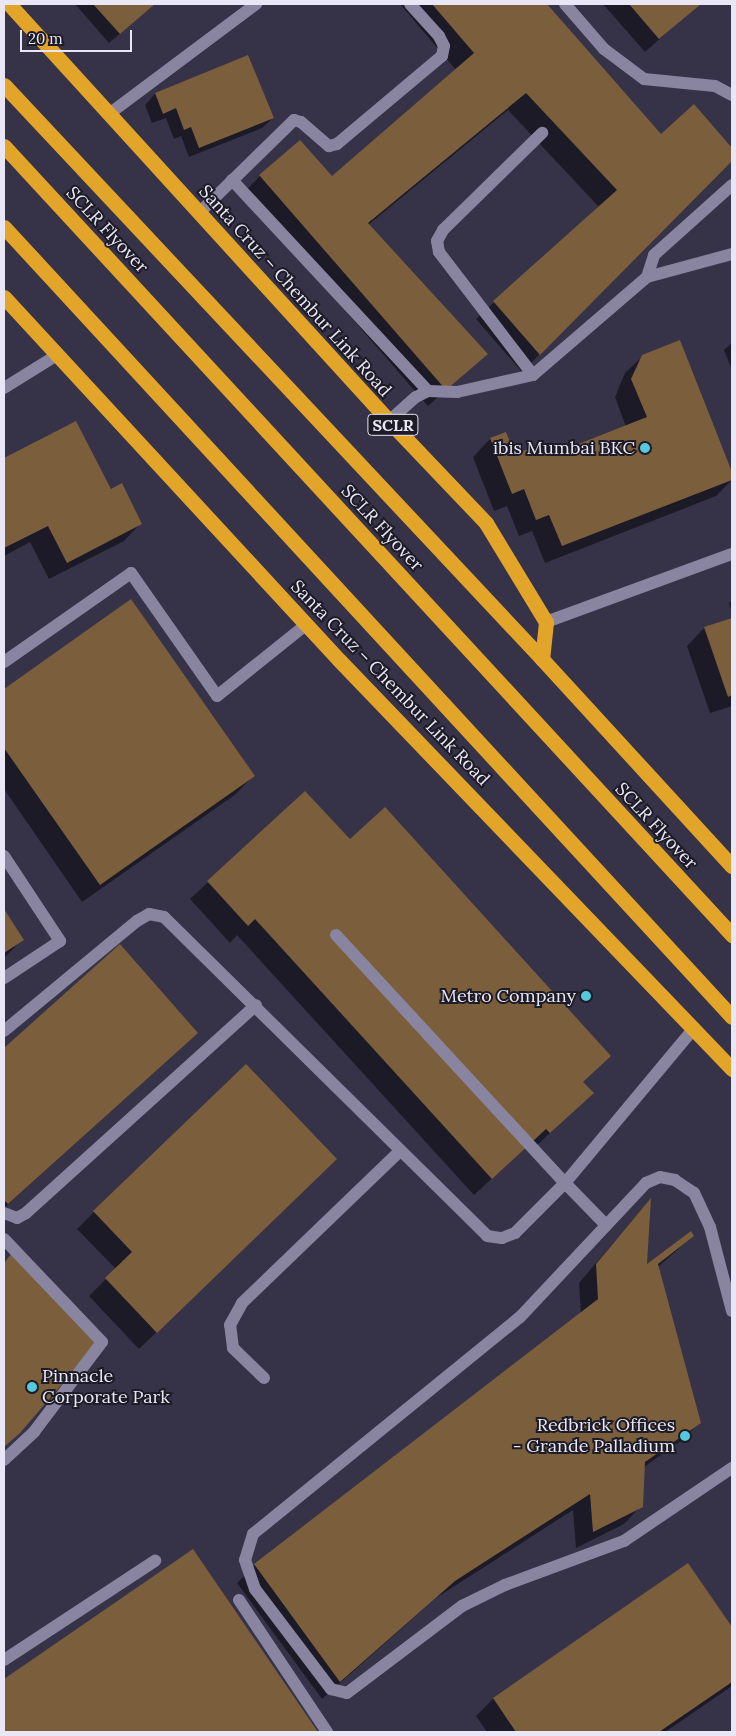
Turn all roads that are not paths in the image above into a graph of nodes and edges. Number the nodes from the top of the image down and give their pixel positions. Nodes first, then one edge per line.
1 (9, 4) edge
2 (256, 4) edge
3 (410, 4) edge
4 (565, 4) edge
5 (4, 84) edge
6 (732, 95) edge
7 (109, 114) junction
8 (542, 133) dead end
9 (4, 146) edge
10 (232, 180) junction
11 (732, 185) edge
12 (199, 213) junction
13 (4, 227) edge
14 (732, 254) edge
15 (647, 277) junction
16 (4, 297) edge
17 (57, 355) junction
18 (533, 375) junction
19 (4, 388) edge
20 (428, 392) junction
21 (389, 421) junction
22 (732, 554) edge
23 (546, 622) junction
24 (307, 624) junction
25 (542, 659) junction
26 (4, 662) edge
27 (4, 856) edge
28 (732, 866) edge
29 (336, 935) dead end
30 (732, 935) edge
31 (4, 978) edge
32 (256, 1005) junction
33 (732, 1017) edge
34 (694, 1028) junction
35 (4, 1031) edge
36 (732, 1069) edge
37 (400, 1151) junction
38 (565, 1183) junction
39 (4, 1213) edge
40 (606, 1225) junction
41 (4, 1239) edge
42 (732, 1311) edge
43 (264, 1378) dead end
44 (4, 1460) edge
45 (732, 1468) edge
46 (155, 1561) dead end
47 (239, 1600) dead end
48 (4, 1660) edge
49 (327, 1732) edge

1 - 7 highway, Santa Cruz – Chembur Link Road / SCLR
2 - 7 street
3 - 10 street
4 - 6 street
5 - 25 highway
7 - 12 highway, Santa Cruz – Chembur Link Road / SCLR
8 - 18 street
9 - 30 highway, SCLR Flyover
10 - 12 street
10 - 20 street
11 - 15 street
12 - 21 highway, Santa Cruz – Chembur Link Road / SCLR
13 - 33 highway
14 - 15 street
15 - 18 street
16 - 17 highway, Santa Cruz – Chembur Link Road
17 - 19 street
17 - 24 highway, Santa Cruz – Chembur Link Road
18 - 20 street
20 - 21 street
21 - 23 highway, Santa Cruz – Chembur Link Road / SCLR
22 - 23 street
23 - 25 highway
24 - 26 street
24 - 34 highway, Santa Cruz – Chembur Link Road
25 - 28 highway
27 - 31 street
29 - 38 street
32 - 35 street
32 - 37 street
32 - 39 street
34 - 36 highway, Santa Cruz – Chembur Link Road
34 - 38 street
37 - 38 street
37 - 43 street
38 - 40 street
40 - 42 street
40 - 45 street
41 - 44 street
46 - 48 street
47 - 49 street

